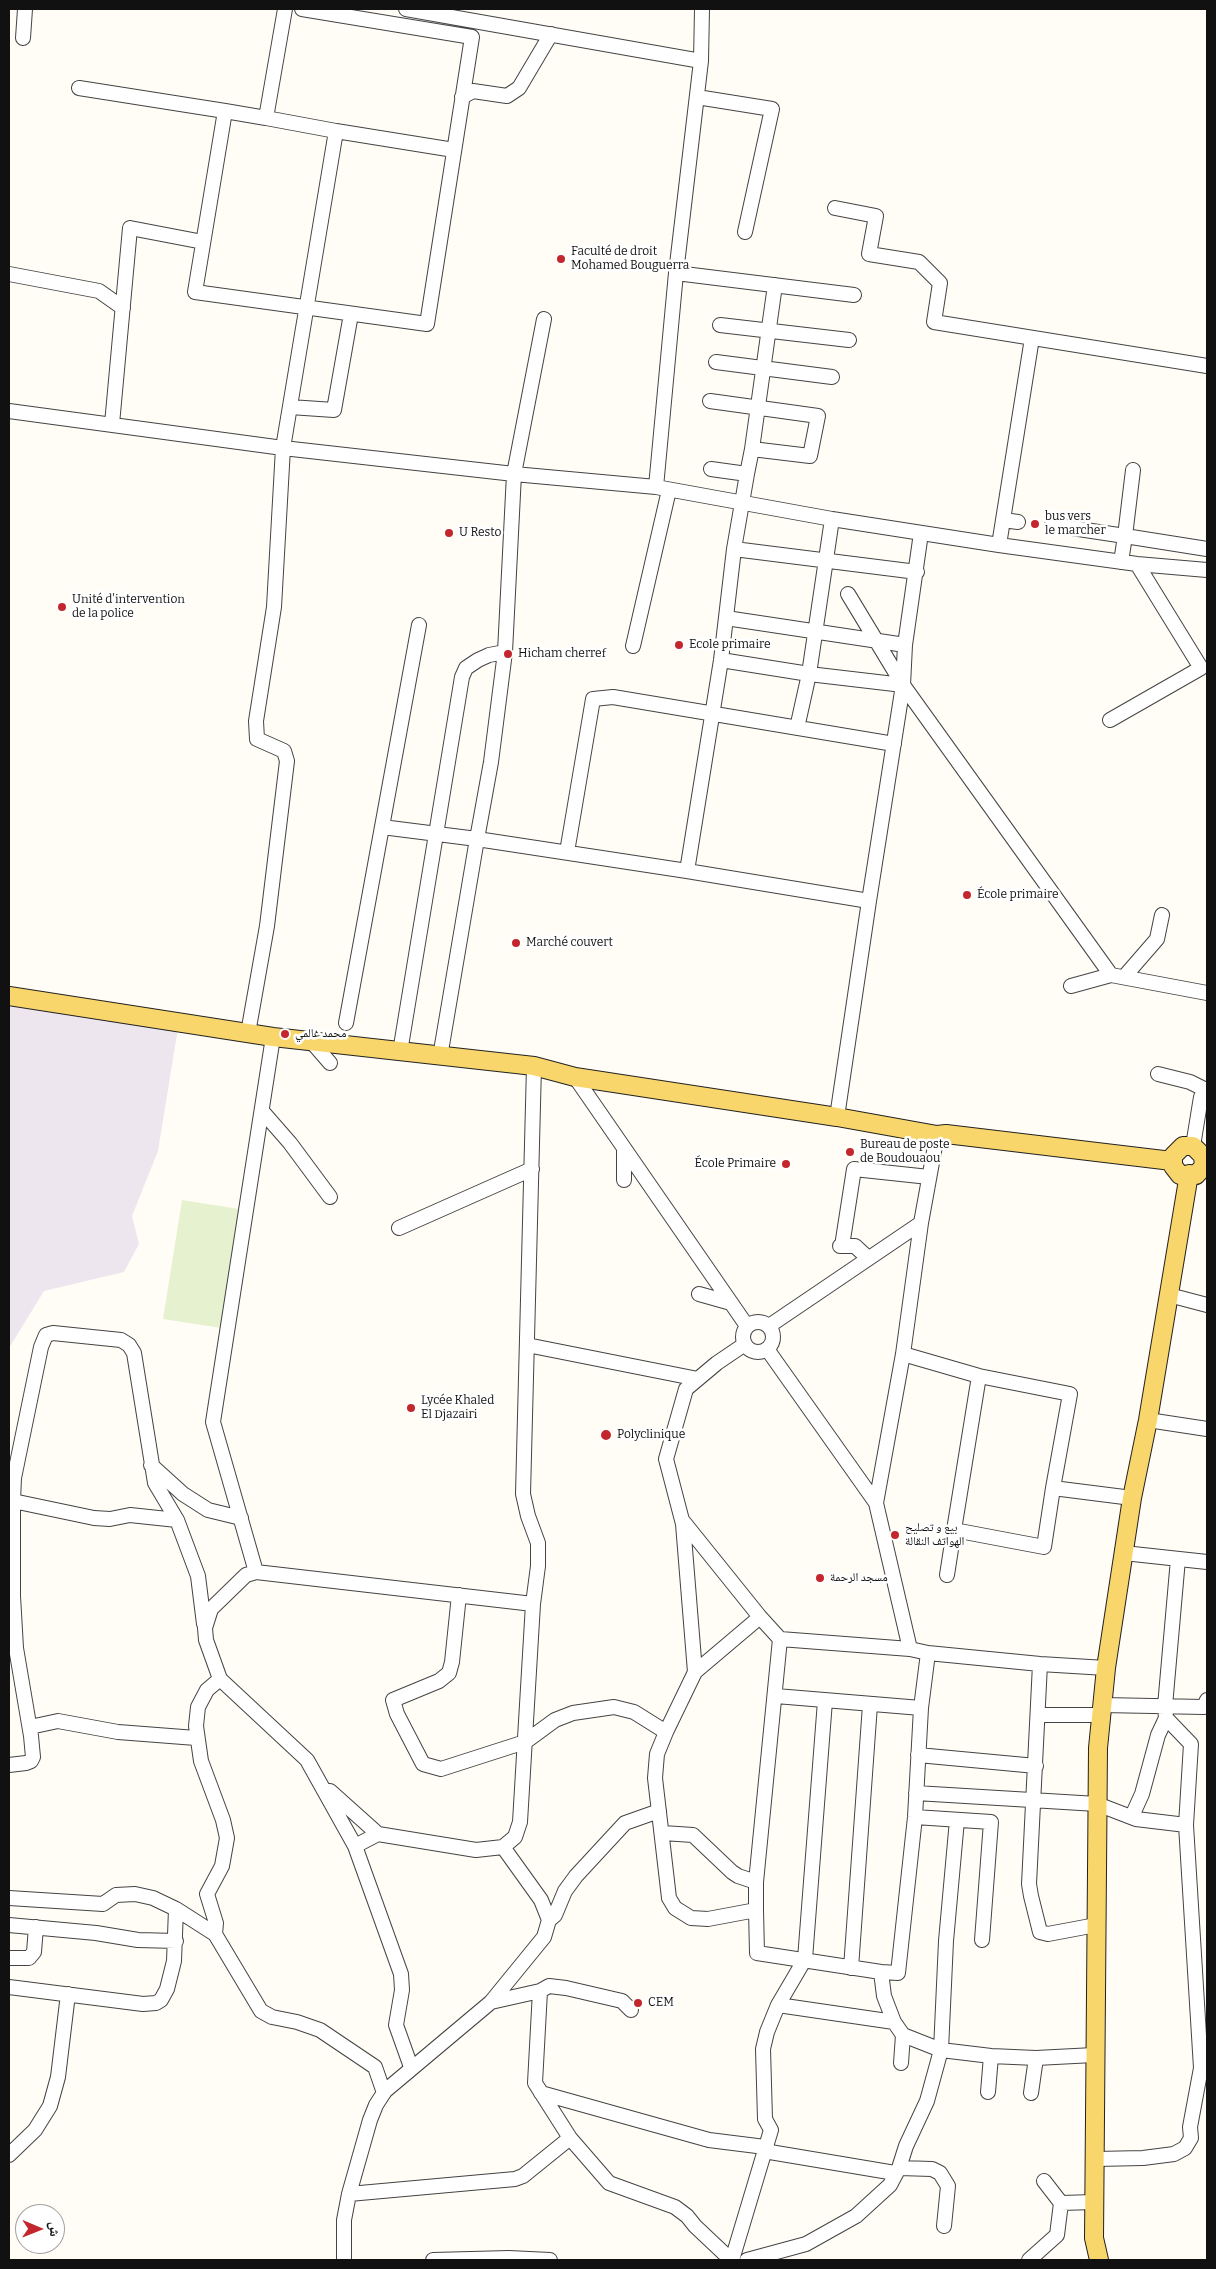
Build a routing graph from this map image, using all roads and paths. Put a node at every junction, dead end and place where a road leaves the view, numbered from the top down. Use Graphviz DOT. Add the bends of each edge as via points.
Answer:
graph roads {
  1 [pos="26,9"];
  2 [pos="285,9"];
  3 [pos="302,9"];
  4 [pos="406,9"];
  5 [pos="702,9"];
  6 [pos="551,34"];
  7 [pos="23,38"];
  8 [pos="701,60"];
  9 [pos="79,88"];
  10 [pos="462,97"];
  11 [pos="697,97"];
  12 [pos="225,112"];
  13 [pos="266,118"];
  14 [pos="336,131"];
  15 [pos="454,150"];
  16 [pos="835,208"];
  17 [pos="745,232"];
  18 [pos="203,242"];
  19 [pos="676,273"];
  20 [pos="9,274"];
  21 [pos="775,285"];
  22 [pos="854,295"];
  23 [pos="122,308"];
  24 [pos="307,308"];
  25 [pos="351,314"];
  26 [pos="544,319"];
  27 [pos="720,325"];
  28 [pos="769,330"];
  29 [pos="1032,338"];
  30 [pos="849,340"];
  31 [pos="716,362"];
  32 [pos="1207,366"];
  33 [pos="764,368"];
  34 [pos="832,377"];
  35 [pos="710,401"];
  36 [pos="290,407"];
  37 [pos="758,407"];
  38 [pos="9,411"];
  39 [pos="112,424"];
  40 [pos="283,448"];
  41 [pos="752,449"];
  42 [pos="711,469"];
  43 [pos="1133,470"];
  44 [pos="514,474"];
  45 [pos="747,474"];
  46 [pos="662,488"];
  47 [pos="741,503"];
  48 [pos="832,519"];
  49 [pos="1003,520"];
  50 [pos="1018,522"];
  51 [pos="1052,525"];
  52 [pos="922,533"];
  53 [pos="1125,536"];
  54 [pos="999,545"];
  55 [pos="734,549"];
  56 [pos="1207,549"];
  57 [pos="826,560"];
  58 [pos="1121,562"];
  59 [pos="1137,564"];
  60 [pos="1207,570"];
  61 [pos="917,572"];
  62 [pos="848,594"];
  63 [pos="726,618"];
  64 [pos="419,625"];
  65 [pos="815,632"];
  66 [pos="876,641"];
  67 [pos="905,644"];
  68 [pos="633,646"];
  69 [pos="506,652"];
  70 [pos="721,660"];
  71 [pos="1205,670"];
  72 [pos="809,674"];
  73 [pos="903,684"];
  74 [pos="712,714"];
  75 [pos="1110,720"];
  76 [pos="797,728"];
  77 [pos="894,744"];
  78 [pos="382,827"];
  79 [pos="436,834"];
  80 [pos="477,839"];
  81 [pos="567,852"];
  82 [pos="687,871"];
  83 [pos="870,901"];
  84 [pos="1162,915"];
  85 [pos="1117,976"];
  86 [pos="1071,986"];
  87 [pos="1207,993"];
  88 [pos="9,996"];
  89 [pos="346,1023"];
  90 [pos="248,1033"];
  91 [pos="273,1037"];
  92 [pos="311,1042"];
  93 [pos="400,1052"];
  94 [pos="440,1057"];
  95 [pos="330,1062"];
  96 [pos="534,1066"];
  97 [pos="1158,1074"];
  98 [pos="575,1078"];
  99 [pos="1206,1089"];
  100 [pos="262,1111"];
  101 [pos="837,1116"];
  102 [pos="937,1135"];
  103 [pos="1193,1146"];
  104 [pos="624,1149"];
  105 [pos="1172,1160"];
  106 [pos="532,1169"];
  107 [pos="1200,1169"];
  108 [pos="930,1177"];
  109 [pos="624,1180"];
  110 [pos="330,1197"];
  111 [pos="921,1223"];
  112 [pos="399,1228"];
  113 [pos="868,1258"];
  114 [pos="699,1294"];
  115 [pos="1169,1295"];
  116 [pos="731,1303"];
  117 [pos="1207,1305"];
  118 [pos="747,1326"];
  119 [pos="769,1326"];
  120 [pos="744,1344"];
  121 [pos="527,1345"];
  122 [pos="767,1349"];
  123 [pos="903,1354"];
  124 [pos="979,1376"];
  125 [pos="698,1379"];
  126 [pos="1148,1420"];
  127 [pos="1207,1429"];
  128 [pos="151,1465"];
  129 [pos="1053,1488"];
  130 [pos="1132,1498"];
  131 [pos="13,1502"];
  132 [pos="876,1503"];
  133 [pos="241,1518"];
  134 [pos="177,1520"];
  135 [pos="682,1520"];
  136 [pos="954,1530"];
  137 [pos="1124,1553"];
  138 [pos="1178,1559"];
  139 [pos="1207,1562"];
  140 [pos="252,1569"];
  141 [pos="947,1575"];
  142 [pos="459,1595"];
  143 [pos="533,1604"];
  144 [pos="760,1617"];
  145 [pos="205,1628"];
  146 [pos="780,1639"];
  147 [pos="910,1649"];
  148 [pos="928,1653"];
  149 [pos="1040,1664"];
  150 [pos="1106,1668"];
  151 [pos="695,1672"];
  152 [pos="220,1679"];
  153 [pos="776,1696"];
  154 [pos="1207,1700"];
  155 [pos="825,1701"];
  156 [pos="870,1705"];
  157 [pos="922,1708"];
  158 [pos="1101,1710"];
  159 [pos="1166,1712"];
  160 [pos="1038,1715"];
  161 [pos="30,1728"];
  162 [pos="666,1732"];
  163 [pos="196,1738"];
  164 [pos="525,1742"];
  165 [pos="918,1755"];
  166 [pos="9,1765"];
  167 [pos="1036,1766"];
  168 [pos="322,1783"];
  169 [pos="916,1793"];
  170 [pos="1033,1800"];
  171 [pos="1097,1804"];
  172 [pos="659,1811"];
  173 [pos="1132,1816"];
  174 [pos="915,1817"];
  175 [pos="957,1820"];
  176 [pos="1186,1825"];
  177 [pos="663,1833"];
  178 [pos="378,1834"];
  179 [pos="355,1846"];
  180 [pos="503,1847"];
  181 [pos="756,1882"];
  182 [pos="9,1898"];
  183 [pos="176,1909"];
  184 [pos="756,1910"];
  185 [pos="549,1920"];
  186 [pos="9,1925"];
  187 [pos="1096,1925"];
  188 [pos="36,1927"];
  189 [pos="215,1934"];
  190 [pos="982,1940"];
  191 [pos="176,1941"];
  192 [pos="9,1958"];
  193 [pos="805,1959"];
  194 [pos="851,1968"];
  195 [pos="881,1972"];
  196 [pos="9,1987"];
  197 [pos="540,1991"];
  198 [pos="68,1994"];
  199 [pos="491,2002"];
  200 [pos="778,2006"];
  201 [pos="631,2010"];
  202 [pos="894,2022"];
  203 [pos="903,2035"];
  204 [pos="941,2050"];
  205 [pos="1094,2055"];
  206 [pos="991,2056"];
  207 [pos="1036,2058"];
  208 [pos="901,2063"];
  209 [pos="412,2067"];
  210 [pos="1204,2069"];
  211 [pos="988,2092"];
  212 [pos="384,2093"];
  213 [pos="541,2093"];
  214 [pos="1031,2093"];
  215 [pos="570,2138"];
  216 [pos="765,2149"];
  217 [pos="9,2154"];
  218 [pos="1096,2159"];
  219 [pos="897,2170"];
  220 [pos="1044,2181"];
  221 [pos="349,2194"];
  222 [pos="1094,2202"];
  223 [pos="1061,2203"];
  224 [pos="944,2226"];
  225 [pos="344,2260"];
  226 [pos="433,2260"];
  227 [pos="550,2260"];
  228 [pos="732,2260"];
  229 [pos="746,2260"];
  230 [pos="1028,2260"];
  231 [pos="1099,2260"];
  1 -- 7 [label="street"];
  2 -- 13 [label="street"];
  3 -- 10 [label="street" via="472,37"];
  4 -- 6 [label="street"];
  5 -- 8 [label="street"];
  6 -- 8 [label="street"];
  6 -- 10 [label="street" via="519,88 507,96 473,91"];
  8 -- 11 [label="street"];
  9 -- 12 [label="street"];
  10 -- 15 [label="street"];
  11 -- 17 [label="street" via="772,110"];
  11 -- 19 [label="street"];
  12 -- 13 [label="street"];
  12 -- 18 [label="street"];
  13 -- 14 [label="street"];
  14 -- 15 [label="street"];
  14 -- 24 [label="street"];
  15 -- 25 [label="street" via="427,324"];
  16 -- 29 [label="street" via="876,216 869,254 919,262 940,283 934,322"];
  18 -- 23 [label="street" via="130,228"];
  18 -- 24 [label="street" via="195,292"];
  19 -- 21 [label="street"];
  19 -- 46 [label="street"];
  20 -- 23 [label="street" via="100,291"];
  21 -- 22 [label="street"];
  21 -- 28 [label="street"];
  23 -- 39 [label="street"];
  24 -- 25 [label="street"];
  24 -- 36 [label="street"];
  25 -- 36 [label="street" via="334,410"];
  26 -- 44 [label="street"];
  27 -- 28 [label="street"];
  28 -- 30 [label="street"];
  28 -- 33 [label="street"];
  29 -- 32 [label="street"];
  29 -- 49 [label="street"];
  31 -- 33 [label="street"];
  33 -- 34 [label="street"];
  33 -- 37 [label="street"];
  35 -- 37 [label="street"];
  36 -- 40 [label="street"];
  37 -- 41 [label="street"];
  37 -- 41 [label="street" via="818,416 810,456"];
  38 -- 39 [label="street"];
  39 -- 40 [label="street"];
  40 -- 44 [label="street"];
  40 -- 90 [label="street" via="274,607 256,721 257,739 284,751 287,761 267,926"];
  41 -- 45 [label="street"];
  42 -- 45 [label="street"];
  43 -- 53 [label="street"];
  44 -- 46 [label="street"];
  44 -- 69 [label="street"];
  45 -- 47 [label="street"];
  46 -- 47 [label="street"];
  46 -- 68 [label="street"];
  47 -- 48 [label="street"];
  47 -- 55 [label="street"];
  48 -- 52 [label="street"];
  48 -- 57 [label="street"];
  49 -- 50 [label="street"];
  49 -- 54 [label="street"];
  51 -- 53 [label="street"];
  52 -- 54 [label="street"];
  52 -- 61 [label="street"];
  53 -- 56 [label="street"];
  53 -- 58 [label="street"];
  54 -- 58 [label="street"];
  55 -- 57 [label="street"];
  55 -- 63 [label="street"];
  57 -- 61 [label="street"];
  57 -- 65 [label="street"];
  58 -- 59 [label="street"];
  59 -- 60 [label="street"];
  59 -- 71 [label="street"];
  61 -- 67 [label="street"];
  62 -- 66 [label="street"];
  63 -- 65 [label="street"];
  63 -- 70 [label="street"];
  64 -- 78 [label="street"];
  65 -- 66 [label="street"];
  65 -- 72 [label="street"];
  66 -- 67 [label="street"];
  66 -- 73 [label="street"];
  67 -- 73 [label="street"];
  69 -- 79 [label="street" via="478,660 466,668 462,677"];
  69 -- 80 [label="street"];
  70 -- 72 [label="street"];
  70 -- 74 [label="street"];
  71 -- 75 [label="street"];
  72 -- 73 [label="street"];
  72 -- 76 [label="street"];
  73 -- 77 [label="street"];
  73 -- 85 [label="street"];
  74 -- 76 [label="street"];
  74 -- 81 [label="street" via="613,697 593,699"];
  74 -- 82 [label="street"];
  76 -- 77 [label="street"];
  77 -- 83 [label="street"];
  78 -- 79 [label="street"];
  78 -- 89 [label="street"];
  79 -- 80 [label="street"];
  79 -- 93 [label="street"];
  80 -- 81 [label="street"];
  80 -- 94 [label="street"];
  81 -- 82 [label="street"];
  82 -- 83 [label="street"];
  83 -- 101 [label="street"];
  84 -- 85 [label="street" via="1157,939"];
  85 -- 86 [label="street"];
  85 -- 87 [label="street"];
  88 -- 90 [label="main road"];
  90 -- 91 [label="main road"];
  91 -- 92 [label="main road"];
  91 -- 100 [label="street"];
  92 -- 93 [label="main road"];
  92 -- 95 [label="street"];
  93 -- 94 [label="main road"];
  94 -- 96 [label="main road"];
  96 -- 98 [label="main road"];
  96 -- 106 [label="street"];
  97 -- 99 [label="street"];
  98 -- 101 [label="main road"];
  98 -- 104 [label="street"];
  99 -- 103 [label="street" via="1201,1097"];
  100 -- 110 [label="street"];
  100 -- 133 [label="street" via="214,1422"];
  101 -- 102 [label="main road"];
  102 -- 105 [label="main road"];
  102 -- 108 [label="street"];
  103 -- 105 [label="main road" via="1179,1148"];
  103 -- 107 [label="main road" via="1203,1156"];
  104 -- 109 [label="street"];
  104 -- 116 [label="street"];
  105 -- 107 [label="main road" via="1172,1166 1185,1177"];
  106 -- 112 [label="street"];
  106 -- 121 [label="street"];
  107 -- 115 [label="main road"];
  108 -- 111 [label="street"];
  108 -- 113 [label="street" via="854,1169 841,1246 855,1246"];
  111 -- 113 [label="street"];
  111 -- 123 [label="street"];
  113 -- 119 [label="street"];
  114 -- 116 [label="street"];
  115 -- 117 [label="street"];
  115 -- 126 [label="main road"];
  116 -- 118 [label="street"];
  118 -- 119 [label="street" via="756,1322"];
  118 -- 120 [label="street" via="743,1334"];
  119 -- 122 [label="street" via="773,1335"];
  120 -- 122 [label="street" via="752,1351"];
  120 -- 125 [label="street"];
  121 -- 125 [label="street"];
  121 -- 143 [label="street" via="523,1494 538,1542"];
  122 -- 132 [label="street"];
  123 -- 124 [label="street"];
  123 -- 132 [label="street"];
  124 -- 129 [label="street" via="1070,1394"];
  124 -- 136 [label="street"];
  125 -- 135 [label="street" via="686,1389 666,1459"];
  126 -- 127 [label="street"];
  126 -- 130 [label="main road"];
  128 -- 131 [label="street" via="134,1353 129,1344 121,1340 53,1333 46,1335 41,1347 14,1478"];
  128 -- 133 [label="street" via="183,1494 208,1510"];
  128 -- 134 [label="street" via="155,1483"];
  129 -- 130 [label="street"];
  129 -- 136 [label="street" via="1044,1547"];
  130 -- 137 [label="main road"];
  131 -- 134 [label="street" via="94,1518 130,1515"];
  131 -- 161 [label="street" via="16,1648"];
  132 -- 147 [label="street"];
  133 -- 140 [label="street"];
  134 -- 145 [label="street" via="198,1576"];
  135 -- 144 [label="street"];
  135 -- 151 [label="street"];
  136 -- 141 [label="street"];
  137 -- 138 [label="street"];
  137 -- 150 [label="main road"];
  138 -- 139 [label="street"];
  138 -- 159 [label="street"];
  140 -- 142 [label="street"];
  140 -- 145 [label="street" via="211,1609"];
  142 -- 143 [label="street"];
  142 -- 164 [label="street" via="449,1673 439,1681 393,1700 397,1714 423,1764 431,1768 441,1769"];
  143 -- 164 [label="street"];
  144 -- 146 [label="street"];
  144 -- 151 [label="street"];
  145 -- 152 [label="street"];
  146 -- 147 [label="street"];
  146 -- 153 [label="street"];
  147 -- 148 [label="street"];
  148 -- 149 [label="street"];
  148 -- 157 [label="street"];
  149 -- 150 [label="street"];
  149 -- 160 [label="street"];
  150 -- 158 [label="main road"];
  151 -- 162 [label="street"];
  152 -- 163 [label="street" via="207,1690 198,1707"];
  152 -- 168 [label="street" via="307,1760"];
  153 -- 155 [label="street"];
  153 -- 181 [label="street"];
  154 -- 159 [label="street" via="1204,1707"];
  155 -- 156 [label="street"];
  155 -- 193 [label="street"];
  156 -- 157 [label="street"];
  156 -- 194 [label="street"];
  157 -- 165 [label="street"];
  158 -- 159 [label="street"];
  158 -- 160 [label="street"];
  158 -- 171 [label="main road"];
  159 -- 173 [label="street" via="1142,1794"];
  159 -- 176 [label="street" via="1191,1744"];
  160 -- 167 [label="street"];
  161 -- 163 [label="street" via="58,1721 118,1732"];
  161 -- 166 [label="street" via="31,1761"];
  162 -- 164 [label="street" via="634,1712 614,1707 573,1713 555,1720"];
  162 -- 172 [label="street" via="657,1754"];
  163 -- 189 [label="street" via="227,1838 222,1866 207,1894 216,1923"];
  164 -- 180 [label="street" via="520,1822 515,1837"];
  165 -- 167 [label="street"];
  165 -- 169 [label="street"];
  167 -- 170 [label="street"];
  168 -- 178 [label="street"];
  168 -- 179 [label="street"];
  169 -- 170 [label="street"];
  169 -- 174 [label="street"];
  170 -- 171 [label="street"];
  170 -- 187 [label="street" via="1029,1884 1040,1932 1048,1934"];
  171 -- 173 [label="street"];
  171 -- 187 [label="main road"];
  172 -- 177 [label="street"];
  172 -- 185 [label="street" via="625,1823 576,1876"];
  173 -- 176 [label="street"];
  174 -- 175 [label="street"];
  174 -- 195 [label="street" via="898,1973"];
  175 -- 190 [label="street" via="992,1822"];
  175 -- 204 [label="street" via="946,1941"];
  176 -- 210 [label="street"];
  177 -- 181 [label="street" via="693,1835 732,1872"];
  177 -- 184 [label="street" via="669,1898 675,1908 691,1918 708,1919"];
  178 -- 179 [label="street"];
  178 -- 180 [label="street" via="476,1850"];
  179 -- 209 [label="street" via="401,1974 402,1990 396,2025"];
  180 -- 185 [label="street" via="540,1900"];
  181 -- 184 [label="street"];
  182 -- 183 [label="street" via="103,1904 116,1895 136,1894"];
  183 -- 189 [label="street"];
  183 -- 191 [label="street"];
  184 -- 193 [label="street" via="757,1953"];
  185 -- 199 [label="street" via="544,1937"];
  186 -- 188 [label="street"];
  187 -- 205 [label="main road"];
  188 -- 191 [label="street" via="138,1940"];
  188 -- 192 [label="street" via="34,1952 29,1958"];
  189 -- 212 [label="street" via="261,2011 320,2030 375,2066"];
  191 -- 198 [label="street" via="167,1990 156,2003"];
  193 -- 194 [label="street"];
  193 -- 200 [label="street"];
  194 -- 195 [label="street"];
  195 -- 202 [label="street" via="884,1996"];
  196 -- 198 [label="street"];
  197 -- 199 [label="street"];
  197 -- 201 [label="street" via="549,1986 566,1988 622,2001"];
  197 -- 213 [label="street" via="534,2079"];
  198 -- 217 [label="street" via="58,2077 50,2106 35,2130"];
  199 -- 209 [label="street"];
  200 -- 202 [label="street"];
  200 -- 216 [label="street" via="764,2049 765,2119 771,2130"];
  202 -- 203 [label="street"];
  203 -- 204 [label="street"];
  203 -- 208 [label="street"];
  204 -- 206 [label="street"];
  204 -- 219 [label="street" via="927,2100"];
  205 -- 207 [label="street"];
  205 -- 218 [label="main road"];
  206 -- 207 [label="street"];
  206 -- 211 [label="street"];
  207 -- 214 [label="street"];
  209 -- 212 [label="street"];
  210 -- 218 [label="street" via="1190,2127 1191,2138 1185,2148 1174,2154 1143,2158"];
  212 -- 221 [label="street" via="370,2120"];
  213 -- 215 [label="street"];
  213 -- 216 [label="street" via="709,2140"];
  215 -- 221 [label="street" via="515,2180"];
  215 -- 228 [label="street" via="609,2183 675,2207"];
  216 -- 219 [label="street"];
  216 -- 228 [label="street"];
  218 -- 222 [label="main road"];
  219 -- 224 [label="street" via="932,2169 940,2173 948,2186"];
  219 -- 229 [label="street" via="890,2185 856,2216 806,2244"];
  220 -- 223 [label="street"];
  221 -- 225 [label="street" via="344,2220"];
  222 -- 223 [label="street"];
  222 -- 231 [label="main road" via="1094,2238"];
  223 -- 230 [label="street" via="1057,2235"];
  226 -- 227 [label="street"];
}
